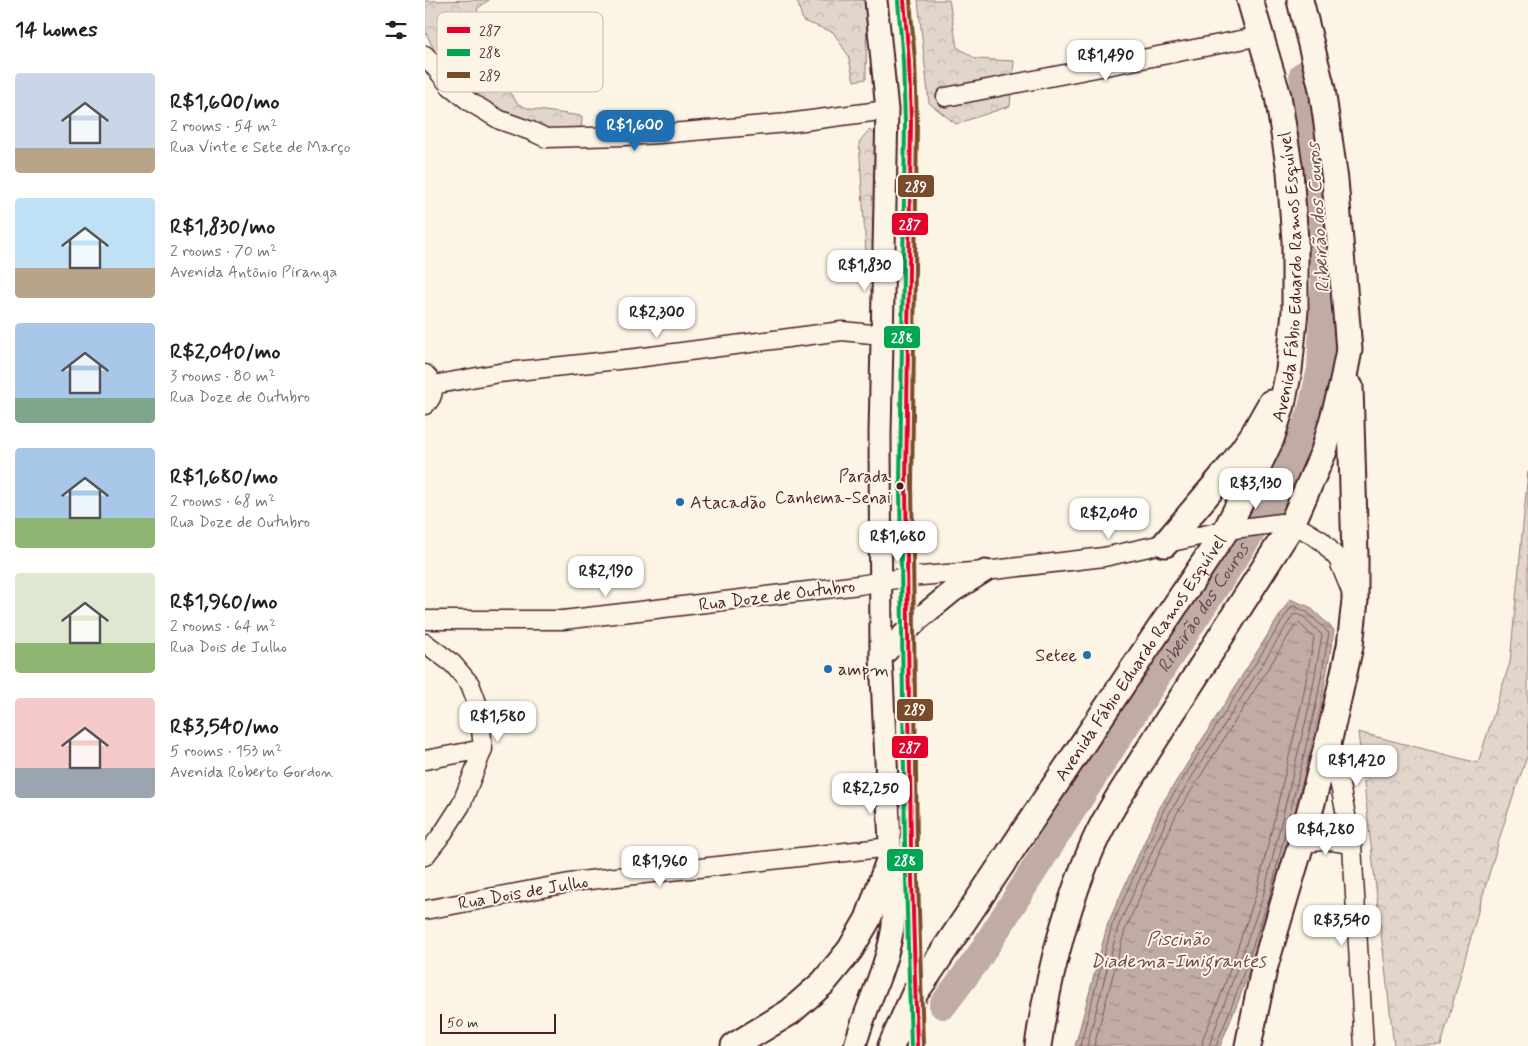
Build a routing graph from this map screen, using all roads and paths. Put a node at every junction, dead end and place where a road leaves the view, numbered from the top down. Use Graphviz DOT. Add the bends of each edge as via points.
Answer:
graph roads {
  1 [pos="876,0"];
  2 [pos="1250,0"];
  3 [pos="1300,0"];
  4 [pos="1261,36"];
  5 [pos="425,55"];
  6 [pos="437,70"];
  7 [pos="458,92"];
  8 [pos="946,97"];
  9 [pos="887,110"];
  10 [pos="882,335"];
  11 [pos="1349,350"];
  12 [pos="1289,370"];
  13 [pos="429,379"];
  14 [pos="425,406"];
  15 [pos="1286,525"];
  16 [pos="1231,530"];
  17 [pos="1165,544"];
  18 [pos="985,571"];
  19 [pos="881,582"];
  20 [pos="1355,600"];
  21 [pos="425,620"];
  22 [pos="425,643"];
  23 [pos="881,657"];
  24 [pos="1330,735"];
  25 [pos="483,748"];
  26 [pos="425,760"];
  27 [pos="1301,844"];
  28 [pos="1352,845"];
  29 [pos="891,851"];
  30 [pos="425,856"];
  31 [pos="425,910"];
  32 [pos="1264,969"];
  33 [pos="734,1046"];
  34 [pos="855,1046"];
  35 [pos="891,1046"];
  36 [pos="1037,1046"];
  37 [pos="1233,1046"];
  38 [pos="1248,1046"];
  39 [pos="1364,1046"];
  1 -- 9 [label="main road"];
  2 -- 4 [label="highway, Avenida Fábio Eduardo Ramos Esquível"];
  3 -- 11 [label="highway" via="1322,89 1335,180"];
  4 -- 8 [label="street"];
  4 -- 12 [label="highway, Avenida Fábio Eduardo Ramos Esquível" via="1278,96 1290,170 1295,311"];
  5 -- 6 [label="street"];
  7 -- 9 [label="street" via="500,120 546,138 659,134 788,123"];
  9 -- 10 [label="main road"];
  10 -- 13 [label="street" via="842,331 636,358"];
  10 -- 19 [label="main road"];
  11 -- 15 [label="highway" via="1324,451"];
  11 -- 20 [label="highway"];
  12 -- 16 [label="highway, Avenida Fábio Eduardo Ramos Esquível" via="1271,439"];
  12 -- 17 [label="highway" via="1233,465"];
  13 -- 14 [label="street" via="432,397"];
  15 -- 16 [label="street, Rua Doze de Outubro"];
  15 -- 20 [label="street, Rua Doze de Outubro" via="1305,530 1322,540 1338,559"];
  15 -- 36 [label="highway" via="1118,798 1094,843 1074,892 1057,949"];
  16 -- 17 [label="street, Rua Doze de Outubro"];
  16 -- 35 [label="highway, Avenida Fábio Eduardo Ramos Esquível" via="915,993"];
  17 -- 18 [label="street, Rua Doze de Outubro" via="1104,557"];
  18 -- 19 [label="street, Rua Doze de Outubro"];
  18 -- 23 [label="main road" via="920,618"];
  19 -- 21 [label="street, Rua Doze de Outubro" via="563,620"];
  19 -- 23 [label="main road"];
  20 -- 24 [label="highway" via="1350,646"];
  22 -- 25 [label="street" via="453,664 470,684 479,708"];
  23 -- 29 [label="main road"];
  24 -- 27 [label="highway"];
  24 -- 28 [label="street"];
  25 -- 26 [label="street"];
  25 -- 30 [label="street" via="461,805"];
  27 -- 28 [label="street" via="1332,840"];
  27 -- 32 [label="highway"];
  28 -- 39 [label="street"];
  29 -- 31 [label="street, Rua Dois de Julho" via="581,881"];
  29 -- 33 [label="highway" via="868,919 823,983 790,1012"];
  29 -- 34 [label="main road" via="893,932"];
  32 -- 37 [label="highway"];
  32 -- 38 [label="highway"];
}
